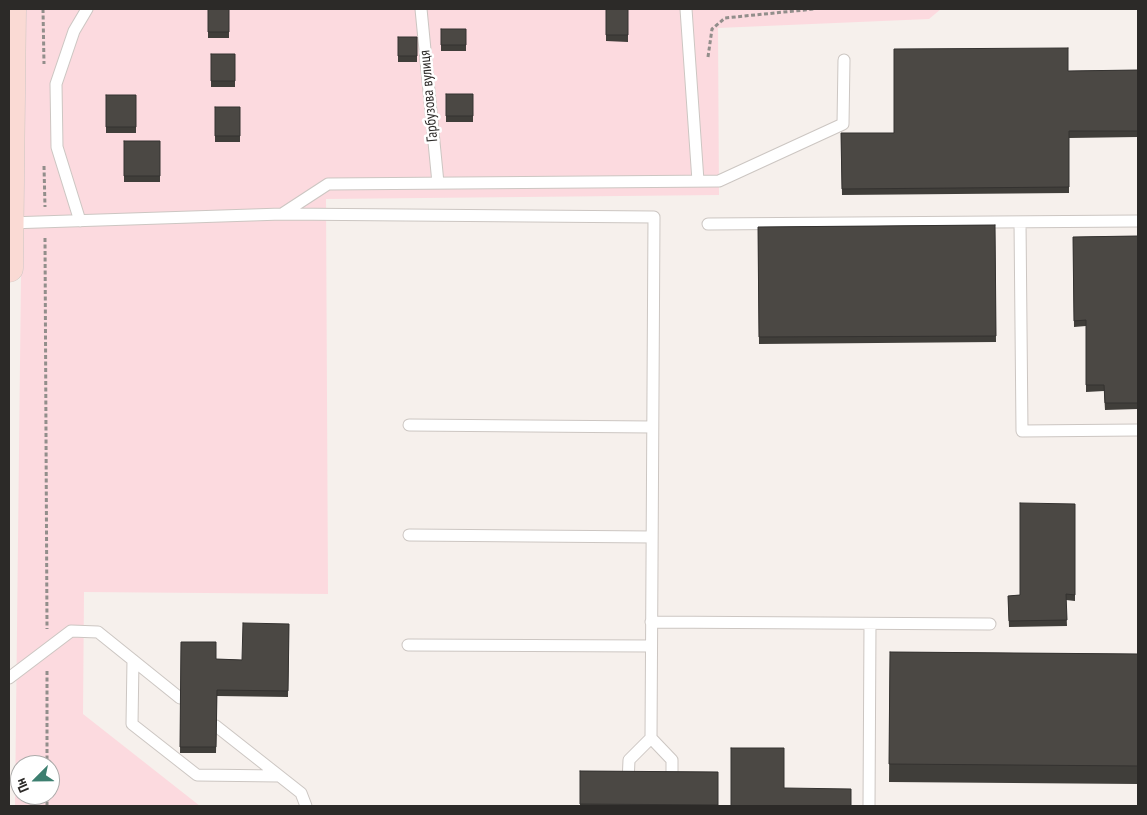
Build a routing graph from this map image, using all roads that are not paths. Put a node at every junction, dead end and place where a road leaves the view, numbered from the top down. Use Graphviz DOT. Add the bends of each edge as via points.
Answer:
graph roads {
  1 [pos="12,9"];
  2 [pos="87,9"];
  3 [pos="421,9"];
  4 [pos="686,9"];
  5 [pos="844,60"];
  6 [pos="698,182"];
  7 [pos="438,183"];
  8 [pos="282,214"];
  9 [pos="80,221"];
  10 [pos="1020,222"];
  11 [pos="1138,222"];
  12 [pos="9,223"];
  13 [pos="708,224"];
  14 [pos="9,268"];
  15 [pos="409,425"];
  16 [pos="652,427"];
  17 [pos="1138,430"];
  18 [pos="409,535"];
  19 [pos="652,537"];
  20 [pos="651,622"];
  21 [pos="870,624"];
  22 [pos="990,624"];
  23 [pos="408,644"];
  24 [pos="651,646"];
  25 [pos="133,660"];
  26 [pos="9,678"];
  27 [pos="180,698"];
  28 [pos="216,726"];
  29 [pos="650,738"];
  30 [pos="279,776"];
  31 [pos="628,783"];
  32 [pos="672,783"];
  33 [pos="306,806"];
  34 [pos="870,806"];
  1 -- 12 [label="street"];
  2 -- 9 [label="lane" via="74,31 56,84 56,147"];
  3 -- 7 [label="lane, Гарбузова вулиця"];
  4 -- 6 [label="lane"];
  5 -- 6 [label="lane" via="843,124 719,181"];
  6 -- 7 [label="lane"];
  7 -- 8 [label="lane" via="328,184"];
  8 -- 9 [label="lane"];
  8 -- 16 [label="lane" via="654,217"];
  9 -- 12 [label="lane"];
  10 -- 11 [label="lane"];
  10 -- 13 [label="lane"];
  10 -- 17 [label="lane" via="1022,431"];
  12 -- 14 [label="street"];
  15 -- 16 [label="lane"];
  16 -- 19 [label="lane"];
  18 -- 19 [label="lane"];
  19 -- 20 [label="lane"];
  20 -- 21 [label="lane"];
  20 -- 24 [label="lane"];
  21 -- 22 [label="lane"];
  21 -- 34 [label="lane"];
  23 -- 24 [label="lane"];
  24 -- 29 [label="lane"];
  25 -- 26 [label="lane" via="98,632 71,632"];
  25 -- 27 [label="lane"];
  25 -- 30 [label="lane" via="132,724 196,775"];
  28 -- 30 [label="lane"];
  29 -- 31 [label="lane" via="629,760"];
  29 -- 32 [label="lane" via="672,760"];
  30 -- 33 [label="lane" via="301,793"];
}
